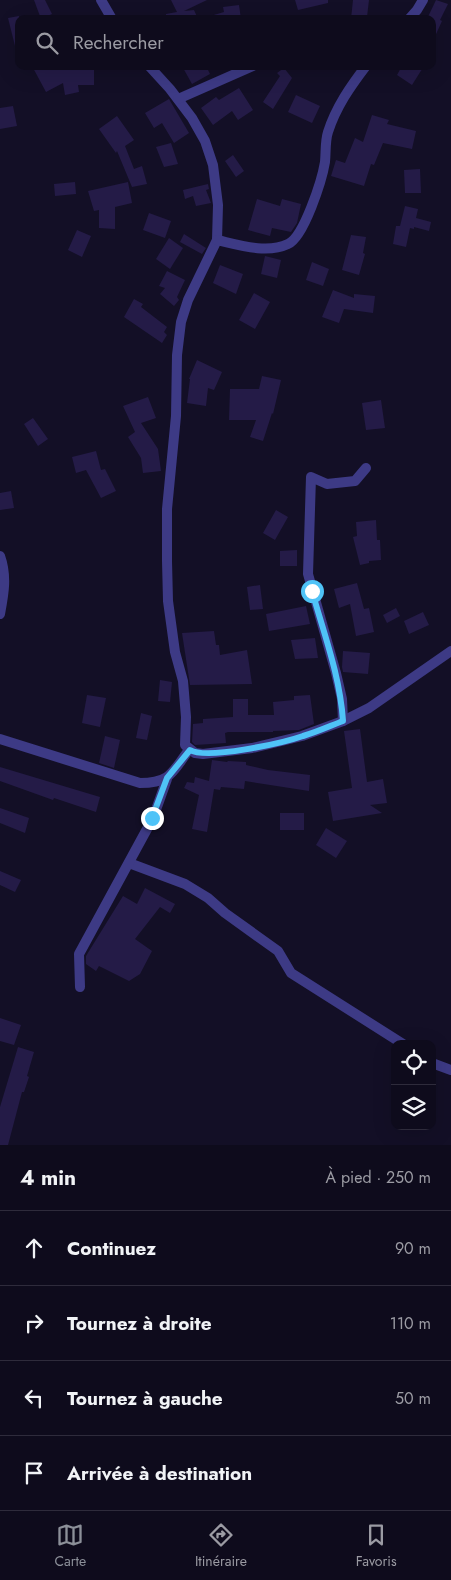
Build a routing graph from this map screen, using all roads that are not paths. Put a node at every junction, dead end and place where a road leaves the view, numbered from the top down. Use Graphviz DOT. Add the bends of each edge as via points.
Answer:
graph roads {
  1 [pos="100,0"];
  2 [pos="423,0"];
  3 [pos="109,15"];
  4 [pos="413,15"];
  5 [pos="153,70"];
  6 [pos="244,70"];
  7 [pos="363,70"];
  8 [pos="178,99"];
  9 [pos="217,240"];
  10 [pos="366,468"];
  11 [pos="0,556"];
  12 [pos="0,614"];
  13 [pos="451,651"];
  14 [pos="343,721"];
  15 [pos="0,740"];
  16 [pos="190,750"];
  17 [pos="167,778"];
  18 [pos="128,863"];
  19 [pos="80,987"];
  20 [pos="397,1040"];
  21 [pos="436,1064"];
  22 [pos="451,1070"];
  1 -- 3 [label="street"];
  2 -- 4 [label="street"];
  5 -- 8 [label="street"];
  6 -- 8 [label="street"];
  7 -- 9 [label="street" via="339,106 328,133 314,200 302,229 291,244 279,248 251,248"];
  8 -- 9 [label="street" via="205,141 212,165 218,205"];
  9 -- 16 [label="street" via="181,322 167,509 168,601 175,652 183,681 184,740"];
  10 -- 14 [label="street" via="355,481 327,484 310,477 308,574 336,673"];
  11 -- 12 [label="street" via="5,589"];
  13 -- 14 [label="street" via="369,708"];
  14 -- 16 [label="street" via="302,736 252,748 203,754"];
  15 -- 17 [label="street" via="140,783"];
  16 -- 17 [label="street"];
  17 -- 18 [label="street" via="152,818"];
  18 -- 19 [label="street" via="78,954"];
  18 -- 20 [label="street" via="185,884 208,898 278,951 291,973"];
  21 -- 22 [label="street"];
}
